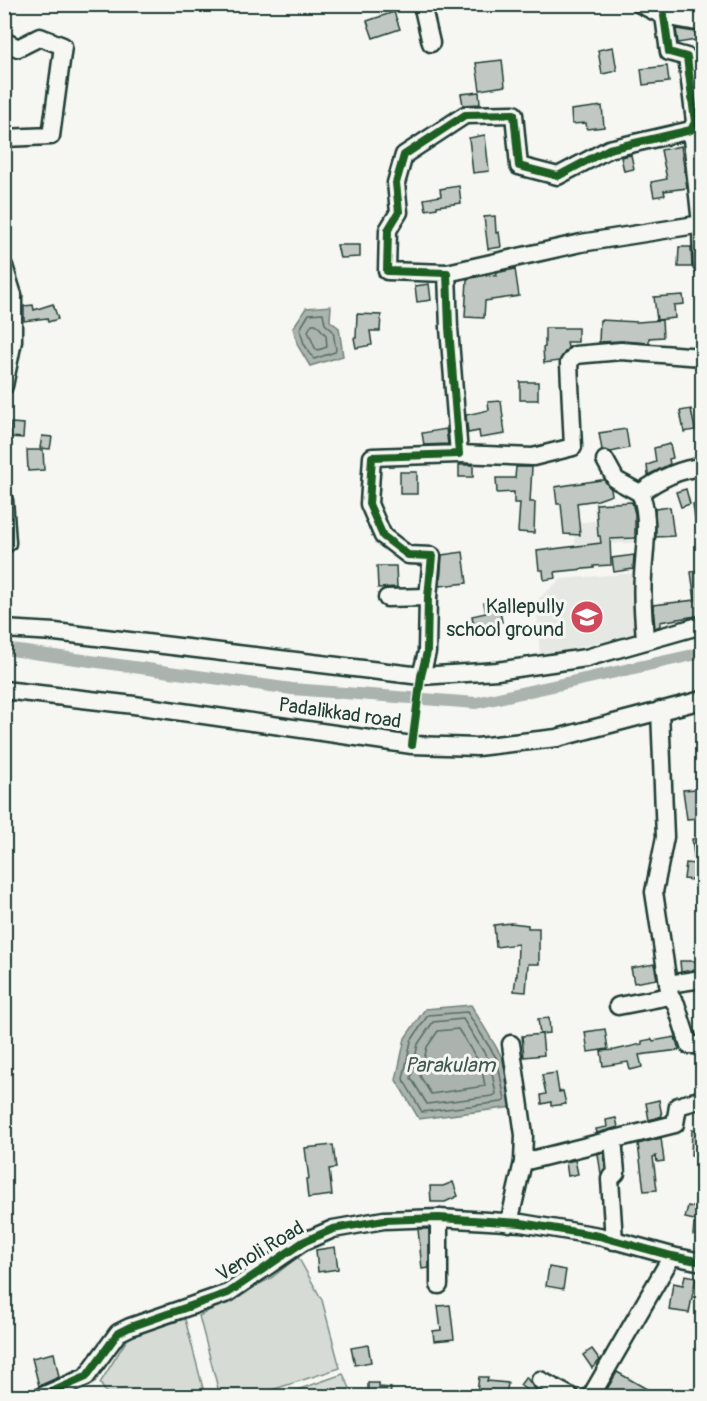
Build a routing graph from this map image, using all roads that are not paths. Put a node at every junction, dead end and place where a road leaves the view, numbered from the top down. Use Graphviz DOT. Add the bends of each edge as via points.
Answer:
graph roads {
  1 [pos="422,4"];
  2 [pos="640,4"];
  3 [pos="664,16"];
  4 [pos="702,23"];
  5 [pos="4,41"];
  6 [pos="431,43"];
  7 [pos="691,130"];
  8 [pos="4,138"];
  9 [pos="702,224"];
  10 [pos="702,265"];
  11 [pos="4,266"];
  12 [pos="447,273"];
  13 [pos="9,296"];
  14 [pos="702,357"];
  15 [pos="4,386"];
  16 [pos="459,454"];
  17 [pos="604,460"];
  18 [pos="702,467"];
  19 [pos="640,493"];
  20 [pos="4,500"];
  21 [pos="7,543"];
  22 [pos="428,597"];
  23 [pos="387,598"];
  24 [pos="702,625"];
  25 [pos="4,628"];
  26 [pos="645,641"];
  27 [pos="421,676"];
  28 [pos="4,690"];
  29 [pos="702,700"];
  30 [pos="660,710"];
  31 [pos="702,980"];
  32 [pos="669,990"];
  33 [pos="618,1006"];
  34 [pos="511,1044"];
  35 [pos="702,1045"];
  36 [pos="702,1099"];
  37 [pos="613,1139"];
  38 [pos="523,1162"];
  39 [pos="439,1218"];
  40 [pos="509,1223"];
  41 [pos="614,1241"];
  42 [pos="672,1256"];
  43 [pos="702,1262"];
  44 [pos="439,1285"];
  45 [pos="540,1380"];
  46 [pos="42,1396"];
  47 [pos="570,1396"];
  48 [pos="591,1396"];
  1 -- 6 [label="street"];
  2 -- 3 [label="street"];
  3 -- 4 [label="street"];
  3 -- 7 [label="street" via="669,52 687,57 694,122"];
  5 -- 8 [label="street" via="18,48 40,37 63,46 51,136"];
  7 -- 9 [label="street"];
  7 -- 12 [label="street" via="609,149 558,176 519,166 514,114 465,115 404,155 396,183 399,212 388,230 387,271"];
  9 -- 10 [label="street"];
  9 -- 12 [label="street" via="581,243"];
  11 -- 13 [label="street"];
  12 -- 16 [label="street"];
  13 -- 15 [label="street" via="13,341"];
  14 -- 16 [label="street" via="621,351 575,356 569,363 573,447 533,457"];
  16 -- 22 [label="street" via="372,457 369,504 383,536 408,555 432,556"];
  17 -- 19 [label="street" via="616,480"];
  18 -- 19 [label="street" via="663,478"];
  19 -- 26 [label="street" via="644,500 646,551 642,574"];
  20 -- 21 [label="street"];
  22 -- 23 [label="street"];
  22 -- 27 [label="street" via="427,652"];
  24 -- 26 [label="street"];
  25 -- 27 [label="street"];
  26 -- 27 [label="street" via="586,658 497,671"];
  28 -- 30 [label="street, Padalikkad road" via="412,745 477,747 557,738"];
  29 -- 30 [label="street, Padalikkad road"];
  30 -- 32 [label="street" via="665,837 654,892"];
  31 -- 32 [label="street"];
  32 -- 33 [label="street"];
  32 -- 35 [label="street" via="689,1045"];
  34 -- 38 [label="street" via="524,1135"];
  36 -- 37 [label="street" via="678,1106 675,1124"];
  37 -- 38 [label="street"];
  37 -- 41 [label="street" via="616,1173 610,1179"];
  38 -- 40 [label="street"];
  39 -- 40 [label="street, Venoli Road"];
  39 -- 44 [label="street"];
  39 -- 46 [label="street, Venoli Road" via="384,1220 333,1229 303,1242 228,1293 118,1333 86,1377"];
  40 -- 41 [label="street, Venoli Road"];
  41 -- 42 [label="street, Venoli Road"];
  42 -- 43 [label="street, Venoli Road"];
  42 -- 48 [label="street"];
  45 -- 47 [label="street"];
}
